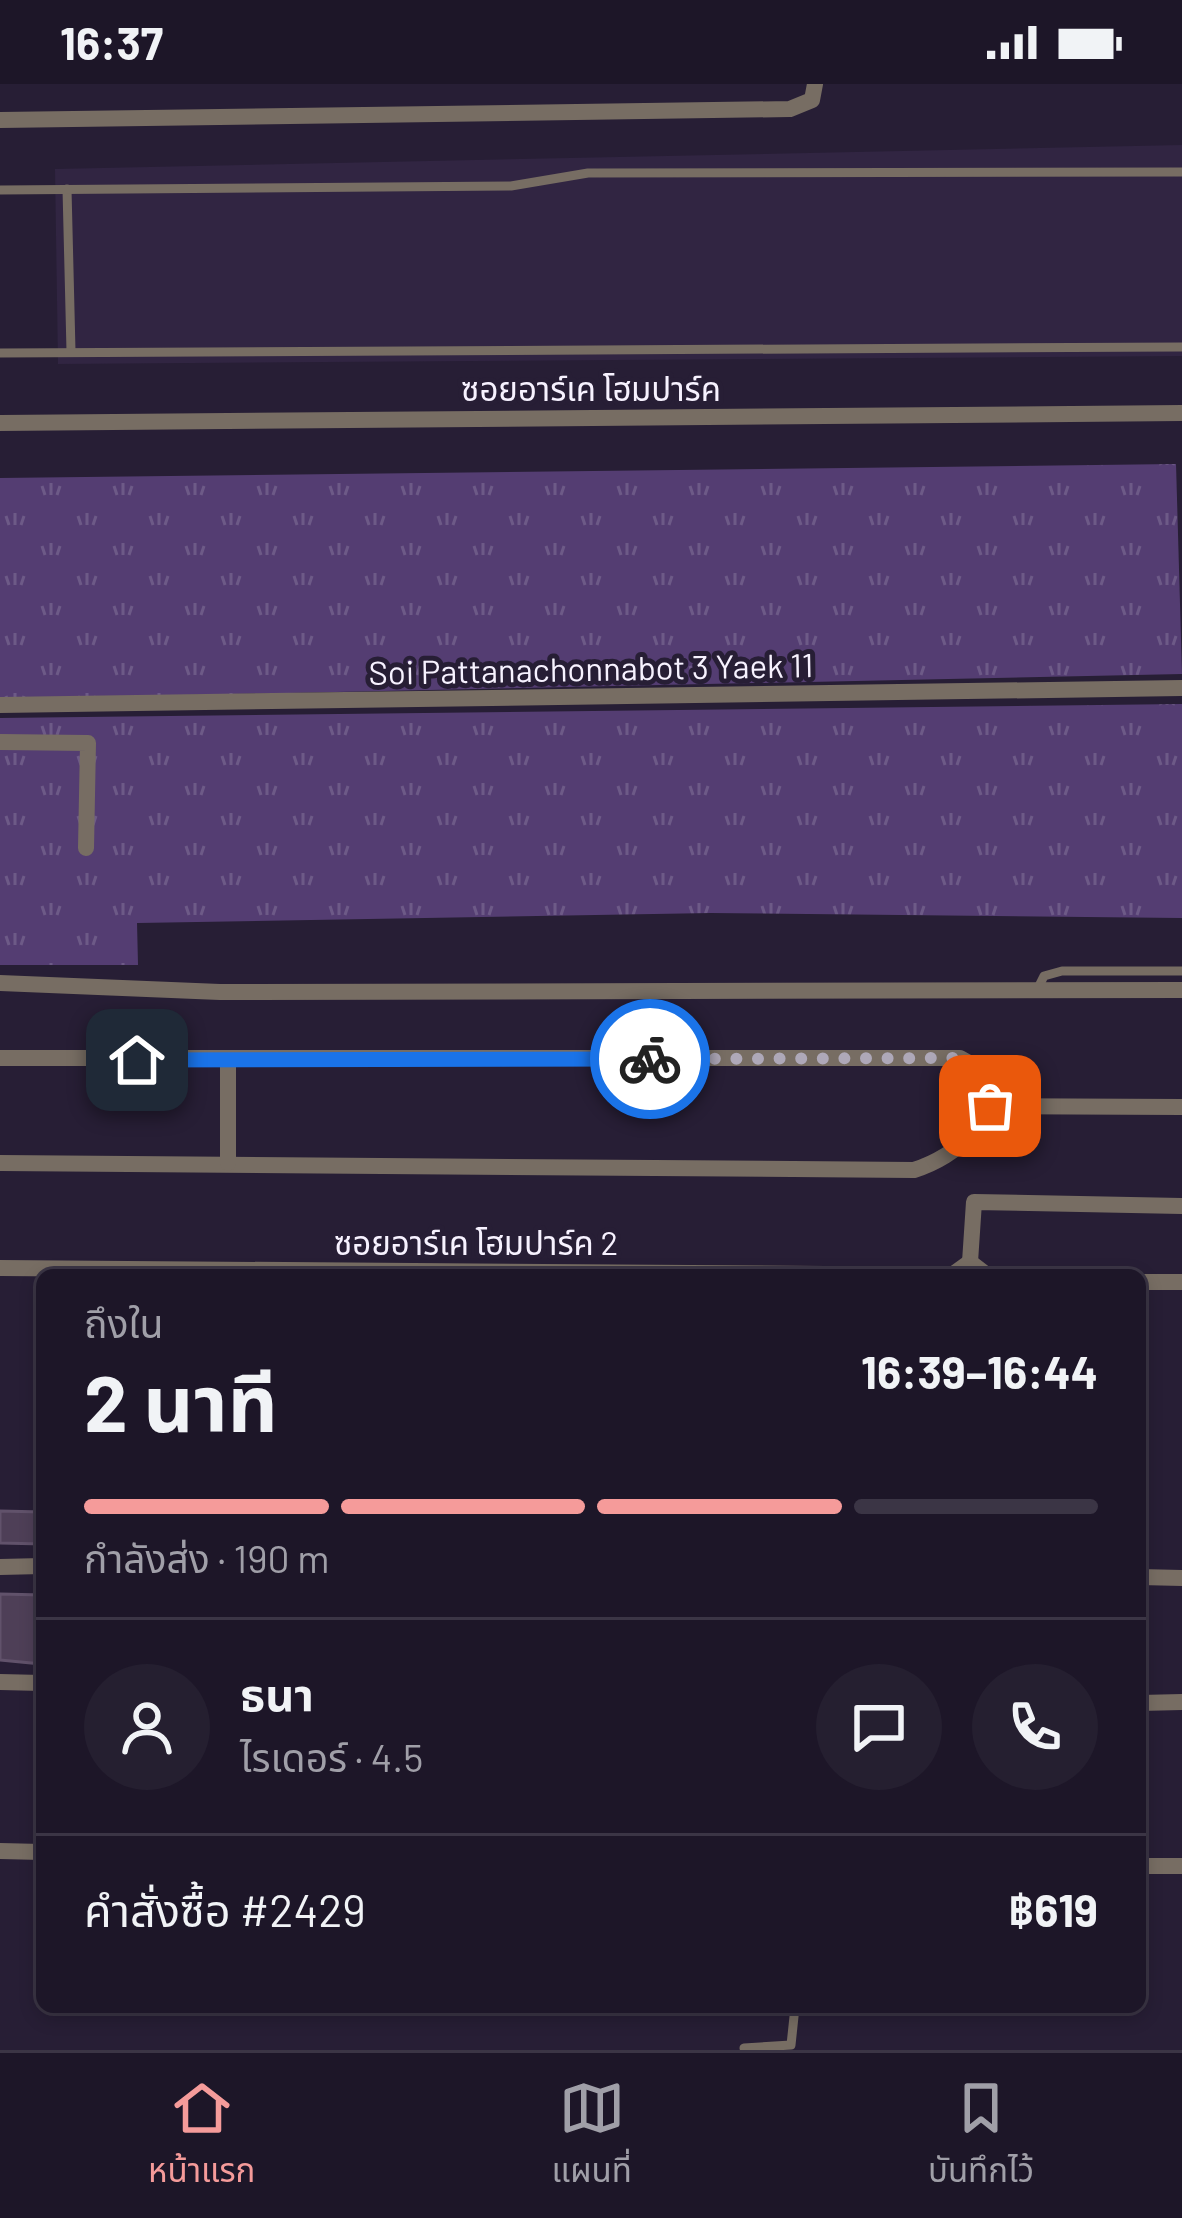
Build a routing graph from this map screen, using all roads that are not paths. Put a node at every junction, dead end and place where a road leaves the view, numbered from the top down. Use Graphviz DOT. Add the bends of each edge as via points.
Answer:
graph roads {
  1 [pos="815,84"];
  2 [pos="0,121"];
  3 [pos="1182,172"];
  4 [pos="67,189"];
  5 [pos="0,190"];
  6 [pos="1182,347"];
  7 [pos="70,352"];
  8 [pos="0,353"];
  9 [pos="1182,413"];
  10 [pos="0,423"];
  11 [pos="1182,688"];
  12 [pos="0,705"];
  13 [pos="0,742"];
  14 [pos="86,848"];
  15 [pos="1182,971"];
  16 [pos="0,982"];
  17 [pos="1037,990"];
  18 [pos="1182,990"];
  19 [pos="0,1058"];
  20 [pos="228,1061"];
  21 [pos="990,1106"];
  22 [pos="1182,1108"];
  23 [pos="0,1163"];
  24 [pos="228,1163"];
  25 [pos="1182,1206"];
  26 [pos="970,1262"];
  27 [pos="0,1268"];
  28 [pos="136,1269"];
  29 [pos="960,1269"];
  30 [pos="979,1269"];
  31 [pos="1146,1282"];
  32 [pos="1182,1282"];
  33 [pos="36,1566"];
  34 [pos="0,1567"];
  35 [pos="1146,1577"];
  36 [pos="1182,1578"];
  37 [pos="0,1682"];
  38 [pos="36,1683"];
  39 [pos="1182,1702"];
  40 [pos="1146,1703"];
  41 [pos="0,1851"];
  42 [pos="36,1852"];
  43 [pos="1146,1866"];
  44 [pos="1182,1867"];
  45 [pos="794,2013"];
  46 [pos="744,2048"];
  1 -- 2 [label="street" via="812,100 790,109"];
  3 -- 4 [label="lane" via="588,172 511,186"];
  4 -- 5 [label="lane"];
  4 -- 7 [label="lane"];
  6 -- 7 [label="lane"];
  7 -- 8 [label="lane"];
  9 -- 10 [label="street, ซอยอาร์เค โฮมปาร์ค"];
  11 -- 12 [label="street, Soi Pattanachonnabot 3 Yaek 11"];
  13 -- 14 [label="street" via="88,743"];
  15 -- 17 [label="lane" via="1062,971 1044,976"];
  16 -- 17 [label="street" via="220,992"];
  17 -- 18 [label="street"];
  19 -- 20 [label="street"];
  20 -- 21 [label="street" via="960,1058 985,1072"];
  20 -- 24 [label="street"];
  21 -- 22 [label="street"];
  21 -- 24 [label="street" via="987,1119 934,1164 914,1169"];
  23 -- 24 [label="street"];
  25 -- 26 [label="street" via="974,1202"];
  26 -- 29 [label="street, ซอยอาร์เค โฮมปาร์ค 2"];
  26 -- 30 [label="street"];
  27 -- 28 [label="street, ซอยอาร์เค โฮมปาร์ค 2"];
  31 -- 32 [label="street"];
  33 -- 34 [label="street"];
  35 -- 36 [label="street"];
  37 -- 38 [label="street"];
  39 -- 40 [label="street"];
  41 -- 42 [label="street"];
  43 -- 44 [label="street"];
  45 -- 46 [label="lane" via="791,2045"];
}
